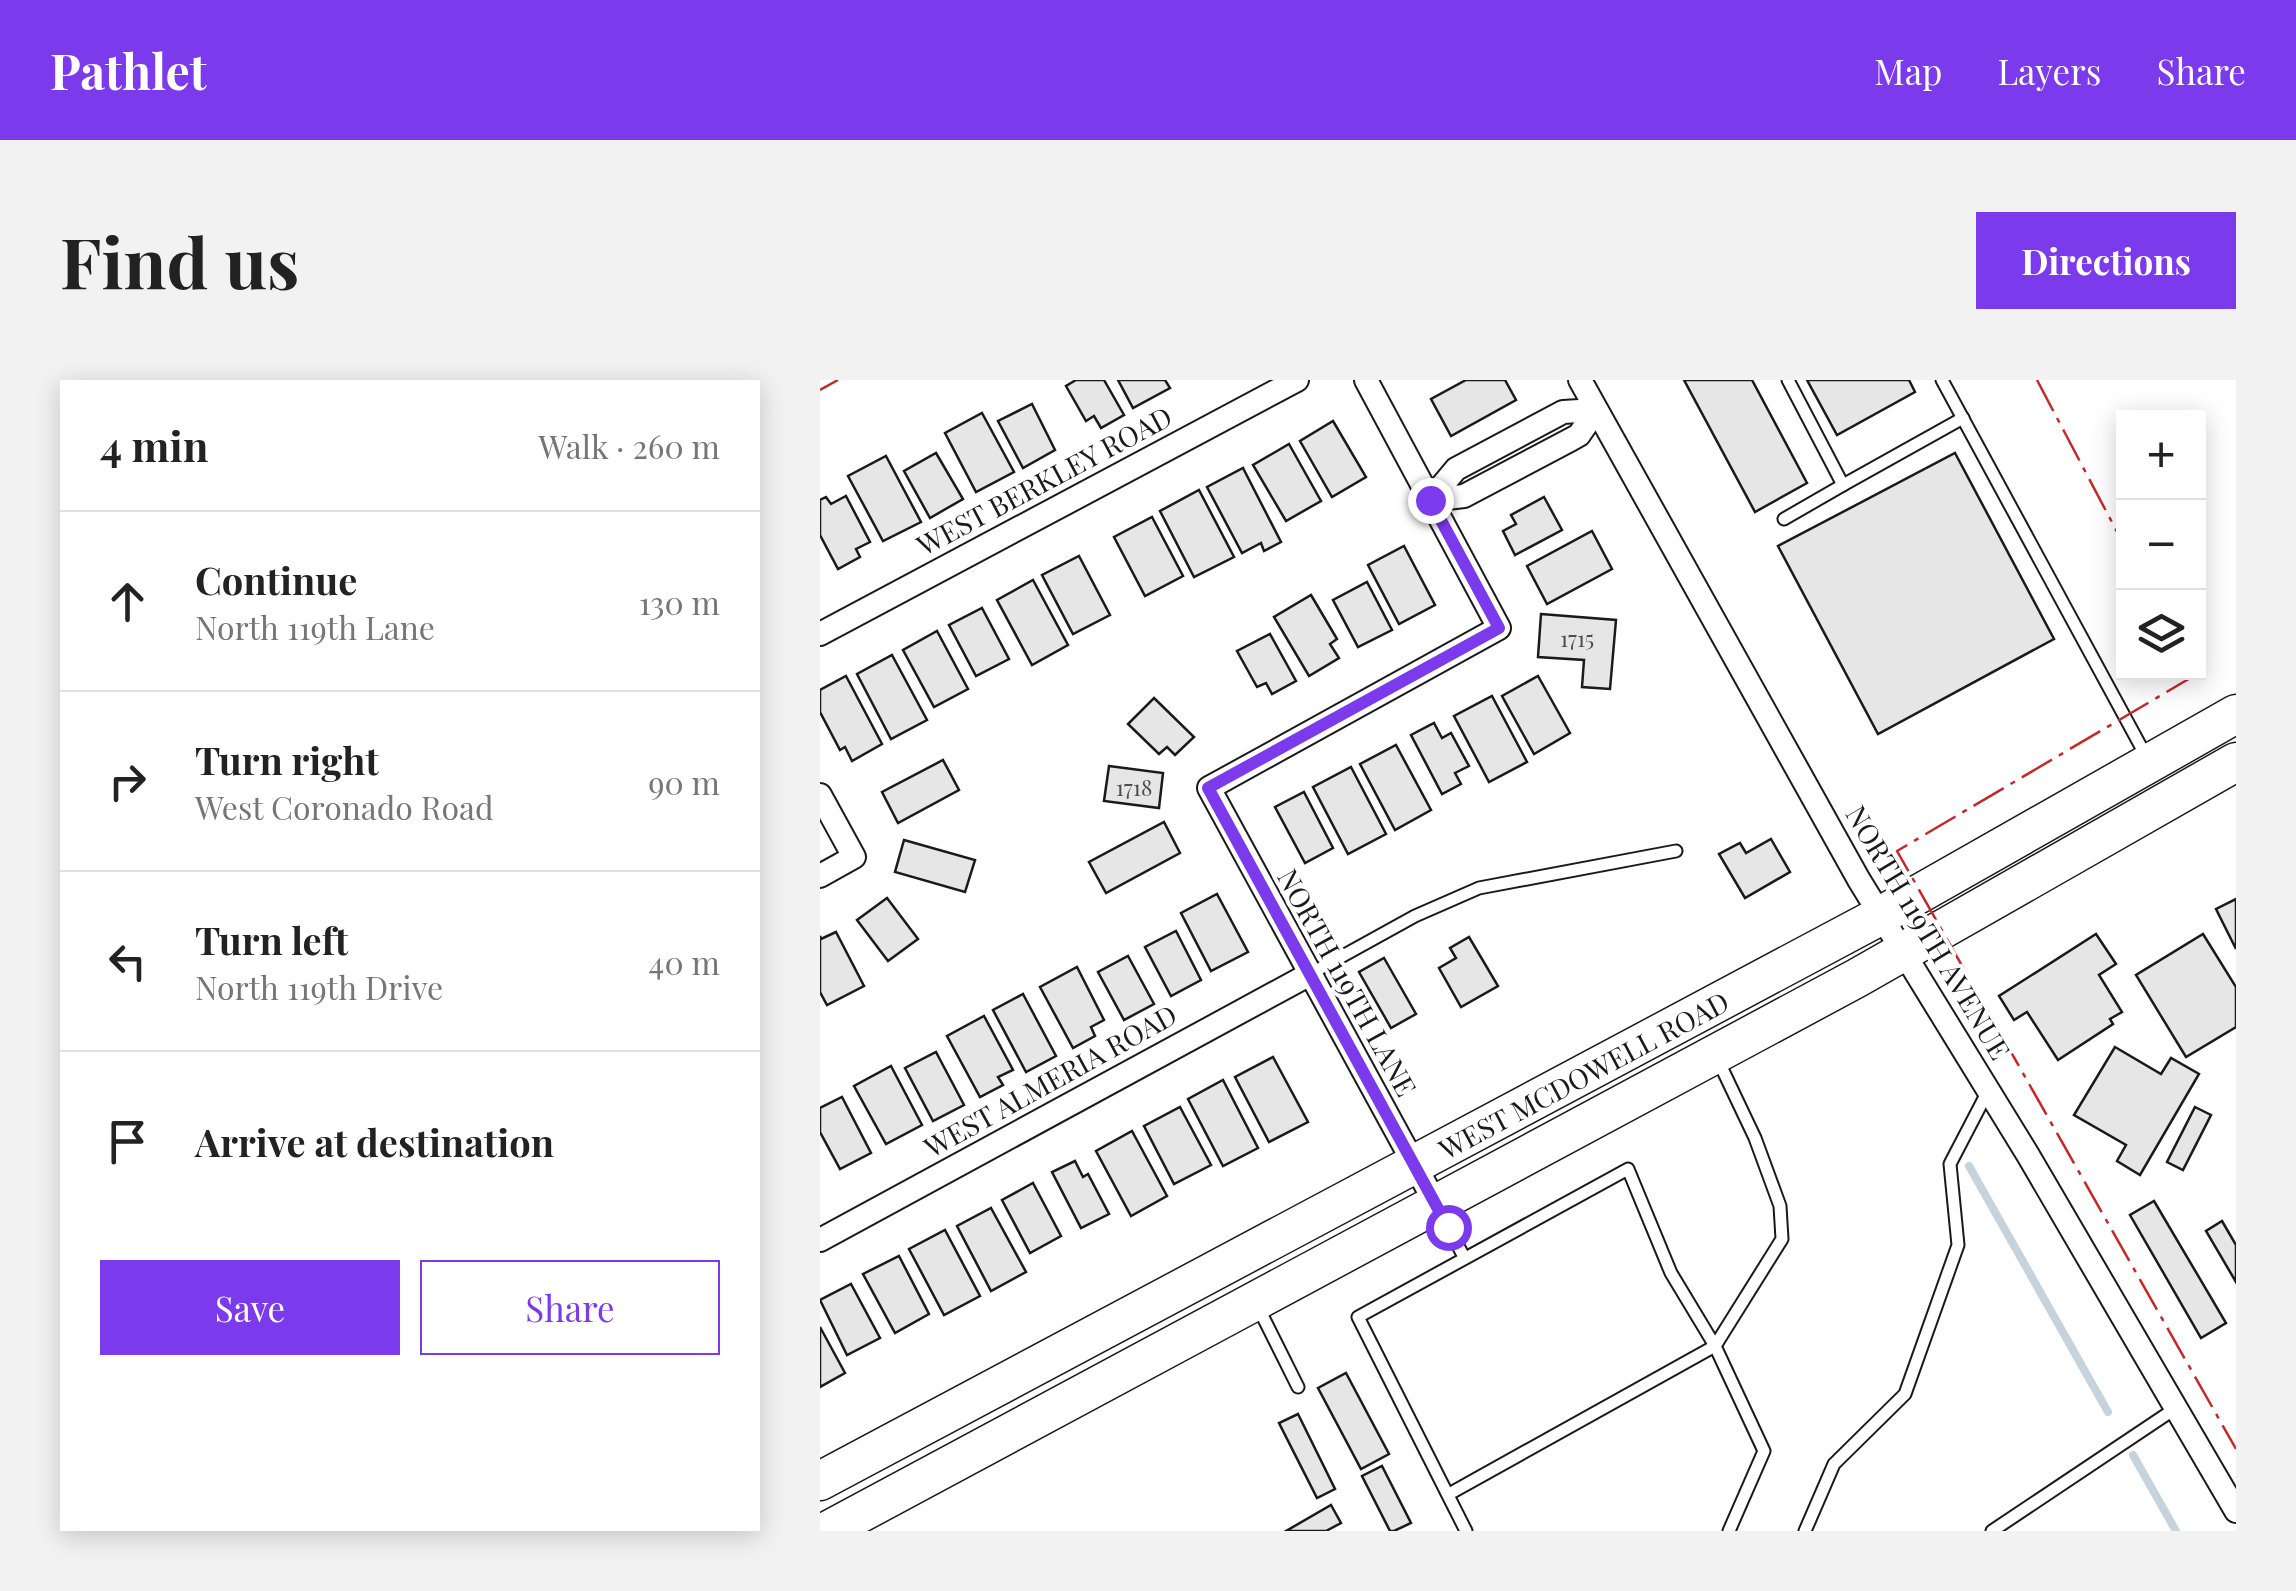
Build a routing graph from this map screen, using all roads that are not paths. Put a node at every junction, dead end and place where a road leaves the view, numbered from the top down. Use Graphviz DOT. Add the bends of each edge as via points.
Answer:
graph roads {
  1 [pos="1297,380"];
  2 [pos="1366,380"];
  3 [pos="1580,380"];
  4 [pos="1788,380"];
  5 [pos="1942,380"];
  6 [pos="1596,410"];
  7 [pos="1963,418"];
  8 [pos="1843,485"];
  9 [pos="1430,500"];
  10 [pos="1784,518"];
  11 [pos="820,634"];
  12 [pos="2236,714"];
  13 [pos="2236,762"];
  14 [pos="2150,764"];
  15 [pos="820,796"];
  16 [pos="1676,851"];
  17 [pos="820,876"];
  18 [pos="1880,916"];
  19 [pos="1905,952"];
  20 [pos="1310,974"];
  21 [pos="1715,1054"];
  22 [pos="1989,1090"];
  23 [pos="1415,1165"];
  24 [pos="1436,1204"];
  25 [pos="820,1240"];
  26 [pos="1464,1257"];
  27 [pos="1255,1301"];
  28 [pos="1714,1346"];
  29 [pos="1298,1388"];
  30 [pos="2176,1408"];
  31 [pos="820,1481"];
  32 [pos="1449,1494"];
  33 [pos="2236,1510"];
  34 [pos="826,1531"];
  35 [pos="1466,1531"];
  36 [pos="1729,1531"];
  37 [pos="1805,1531"];
  38 [pos="1992,1531"];
  1 -- 11 [label="street, WEST BERKLEY ROAD"];
  2 -- 9 [label="street"];
  3 -- 6 [label="street, NORTH 119TH AVENUE"];
  4 -- 8 [label="lane"];
  5 -- 7 [label="lane"];
  6 -- 9 [label="street" via="1564,412 1456,469"];
  6 -- 18 [label="street, NORTH 119TH AVENUE"];
  7 -- 8 [label="lane"];
  7 -- 14 [label="lane"];
  8 -- 10 [label="lane"];
  9 -- 20 [label="street, NORTH 119TH LANE" via="1499,628 1208,788"];
  12 -- 14 [label="main road, WEST MCDOWELL ROAD"];
  13 -- 19 [label="main road, WEST MCDOWELL ROAD"];
  14 -- 18 [label="main road, WEST MCDOWELL ROAD"];
  15 -- 17 [label="street" via="854,857"];
  16 -- 20 [label="lane" via="1479,888"];
  18 -- 19 [label="street, NORTH 119TH AVENUE"];
  18 -- 23 [label="main road, WEST MCDOWELL ROAD"];
  19 -- 21 [label="main road, WEST MCDOWELL ROAD"];
  19 -- 22 [label="street, NORTH 119TH AVENUE"];
  20 -- 23 [label="street, NORTH 119TH LANE"];
  20 -- 25 [label="street, WEST ALMERIA ROAD"];
  21 -- 24 [label="main road, WEST MCDOWELL ROAD"];
  21 -- 28 [label="lane" via="1756,1138 1780,1206 1782,1239"];
  22 -- 30 [label="street, NORTH 119TH AVENUE"];
  22 -- 37 [label="lane" via="1950,1164 1958,1245 1905,1394 1834,1464"];
  23 -- 24 [label="street, NORTH 119TH LANE"];
  23 -- 31 [label="main road, WEST MCDOWELL ROAD"];
  24 -- 26 [label="lane"];
  24 -- 27 [label="main road, WEST MCDOWELL ROAD"];
  26 -- 28 [label="lane" via="1628,1169 1672,1273"];
  26 -- 32 [label="lane" via="1358,1318"];
  27 -- 29 [label="lane"];
  27 -- 34 [label="main road, WEST MCDOWELL ROAD"];
  28 -- 32 [label="lane"];
  28 -- 36 [label="lane" via="1764,1451"];
  30 -- 33 [label="street, NORTH 119TH AVENUE"];
  30 -- 38 [label="lane"];
  32 -- 35 [label="lane"];
}
